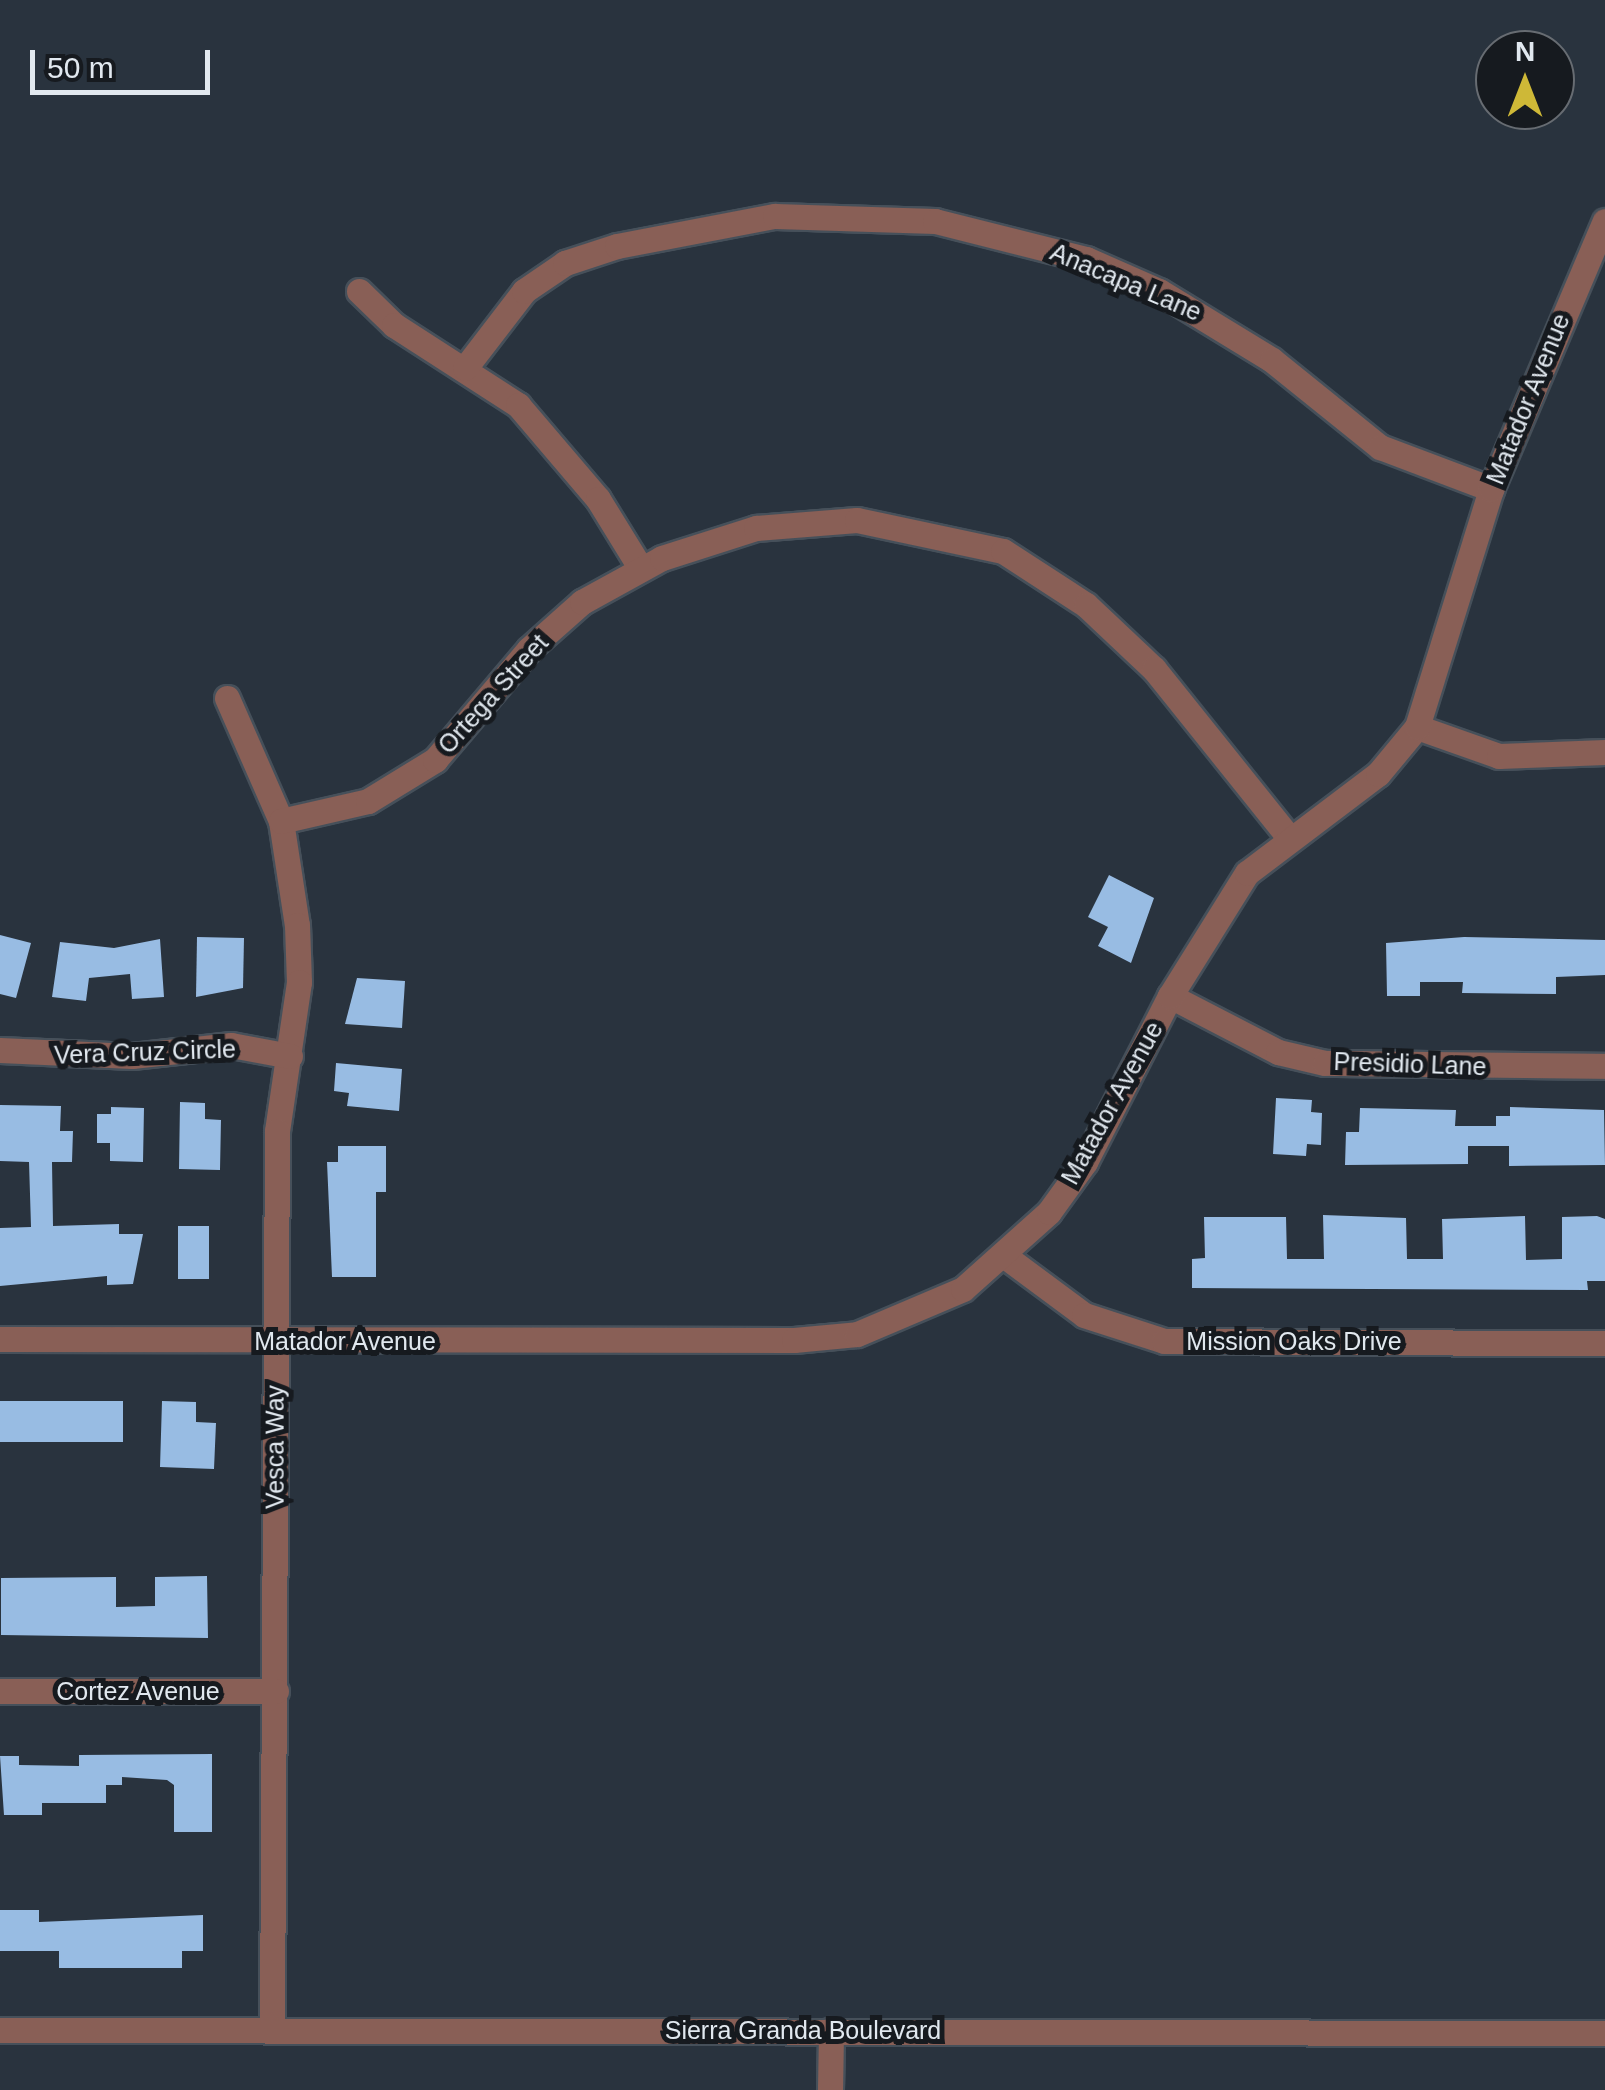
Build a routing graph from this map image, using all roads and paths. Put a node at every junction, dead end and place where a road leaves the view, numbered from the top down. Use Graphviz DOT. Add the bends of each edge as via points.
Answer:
graph roads {
  1 [pos="1605,221"];
  2 [pos="359,291"];
  3 [pos="465,368"];
  4 [pos="1491,489"];
  5 [pos="641,570"];
  6 [pos="227,698"];
  7 [pos="1417,727"];
  8 [pos="1605,752"];
  9 [pos="281,820"];
  10 [pos="1288,836"];
  11 [pos="1170,996"];
  12 [pos="0,1050"];
  13 [pos="290,1056"];
  14 [pos="1605,1066"];
  15 [pos="1006,1257"];
  16 [pos="0,1339"];
  17 [pos="274,1341"];
  18 [pos="1605,1343"];
  19 [pos="0,1691"];
  20 [pos="276,1692"];
  21 [pos="0,2030"];
  22 [pos="831,2030"];
  23 [pos="272,2031"];
  24 [pos="1605,2033"];
  25 [pos="830,2090"];
  1 -- 4 [label="street, Matador Avenue"];
  2 -- 3 [label="street" via="394,326"];
  3 -- 4 [label="street, Anacapa Lane" via="524,292 565,263 617,246 775,216 936,220 1086,259 1159,292 1272,360 1380,447"];
  3 -- 5 [label="street" via="554,442"];
  4 -- 7 [label="street, Matador Avenue"];
  5 -- 9 [label="street, Ortega Street" via="582,602 529,649 435,760 368,801"];
  5 -- 10 [label="street, Ortega Street" via="756,528 858,520 1003,551 1086,605 1154,669"];
  6 -- 9 [label="street, Vesca Way"];
  7 -- 8 [label="street" via="1499,756"];
  7 -- 10 [label="street, Matador Avenue" via="1378,774"];
  9 -- 13 [label="street, Vesca Way" via="297,925"];
  10 -- 11 [label="street, Matador Avenue" via="1247,873"];
  11 -- 14 [label="street, Presidio Lane" via="1278,1052 1326,1062"];
  11 -- 15 [label="street, Matador Avenue" via="1084,1162"];
  12 -- 13 [label="street, Vera Cruz Circle" via="132,1056 232,1046"];
  13 -- 17 [label="street, Vesca Way" via="277,1131"];
  15 -- 17 [label="street, Matador Avenue" via="918,1314 857,1334"];
  15 -- 18 [label="street, Mission Oaks Drive" via="1084,1315 1164,1340"];
  16 -- 17 [label="street, Matador Avenue"];
  17 -- 20 [label="street, Vesca Way"];
  19 -- 20 [label="street, Cortez Avenue"];
  20 -- 23 [label="street, Vesca Way"];
  21 -- 23 [label="street, Sierra Granda Boulevard"];
  22 -- 23 [label="street, Sierra Granda Boulevard"];
  22 -- 24 [label="street, Sierra Granda Boulevard"];
  22 -- 25 [label="street"];
}
